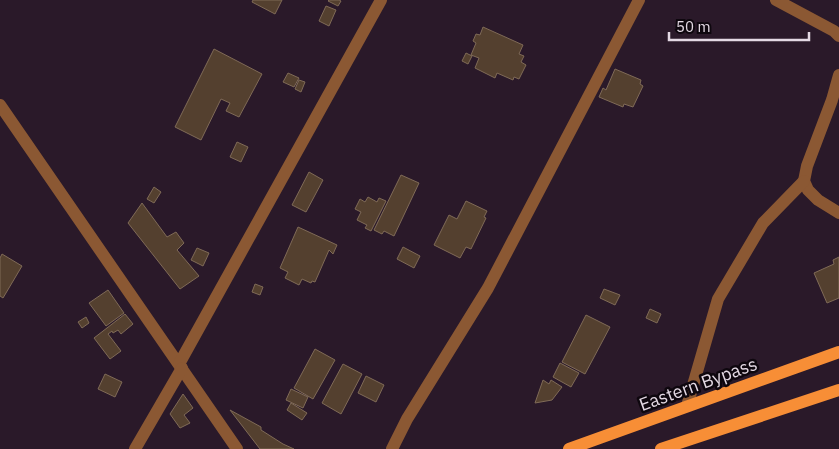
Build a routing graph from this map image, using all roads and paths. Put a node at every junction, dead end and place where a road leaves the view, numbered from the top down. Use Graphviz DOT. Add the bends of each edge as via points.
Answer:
graph roads {
  1 [pos="381,0"];
  2 [pos="639,0"];
  3 [pos="776,0"];
  4 [pos="839,36"];
  5 [pos="839,75"];
  6 [pos="0,105"];
  7 [pos="804,181"];
  8 [pos="839,213"];
  9 [pos="839,352"];
  10 [pos="180,366"];
  11 [pos="839,390"];
  12 [pos="687,406"];
  13 [pos="135,449"];
  14 [pos="236,449"];
  15 [pos="392,449"];
  16 [pos="569,449"];
  17 [pos="661,449"];
  1 -- 10 [label="street"];
  2 -- 15 [label="street" via="488,288"];
  3 -- 4 [label="street"];
  5 -- 7 [label="street"];
  6 -- 10 [label="street"];
  7 -- 8 [label="street" via="818,200"];
  7 -- 12 [label="street" via="763,223 718,299"];
  9 -- 12 [label="main road, Eastern Bypass"];
  10 -- 13 [label="street"];
  10 -- 14 [label="street"];
  11 -- 17 [label="main road"];
  12 -- 16 [label="main road, Eastern Bypass"];
}
